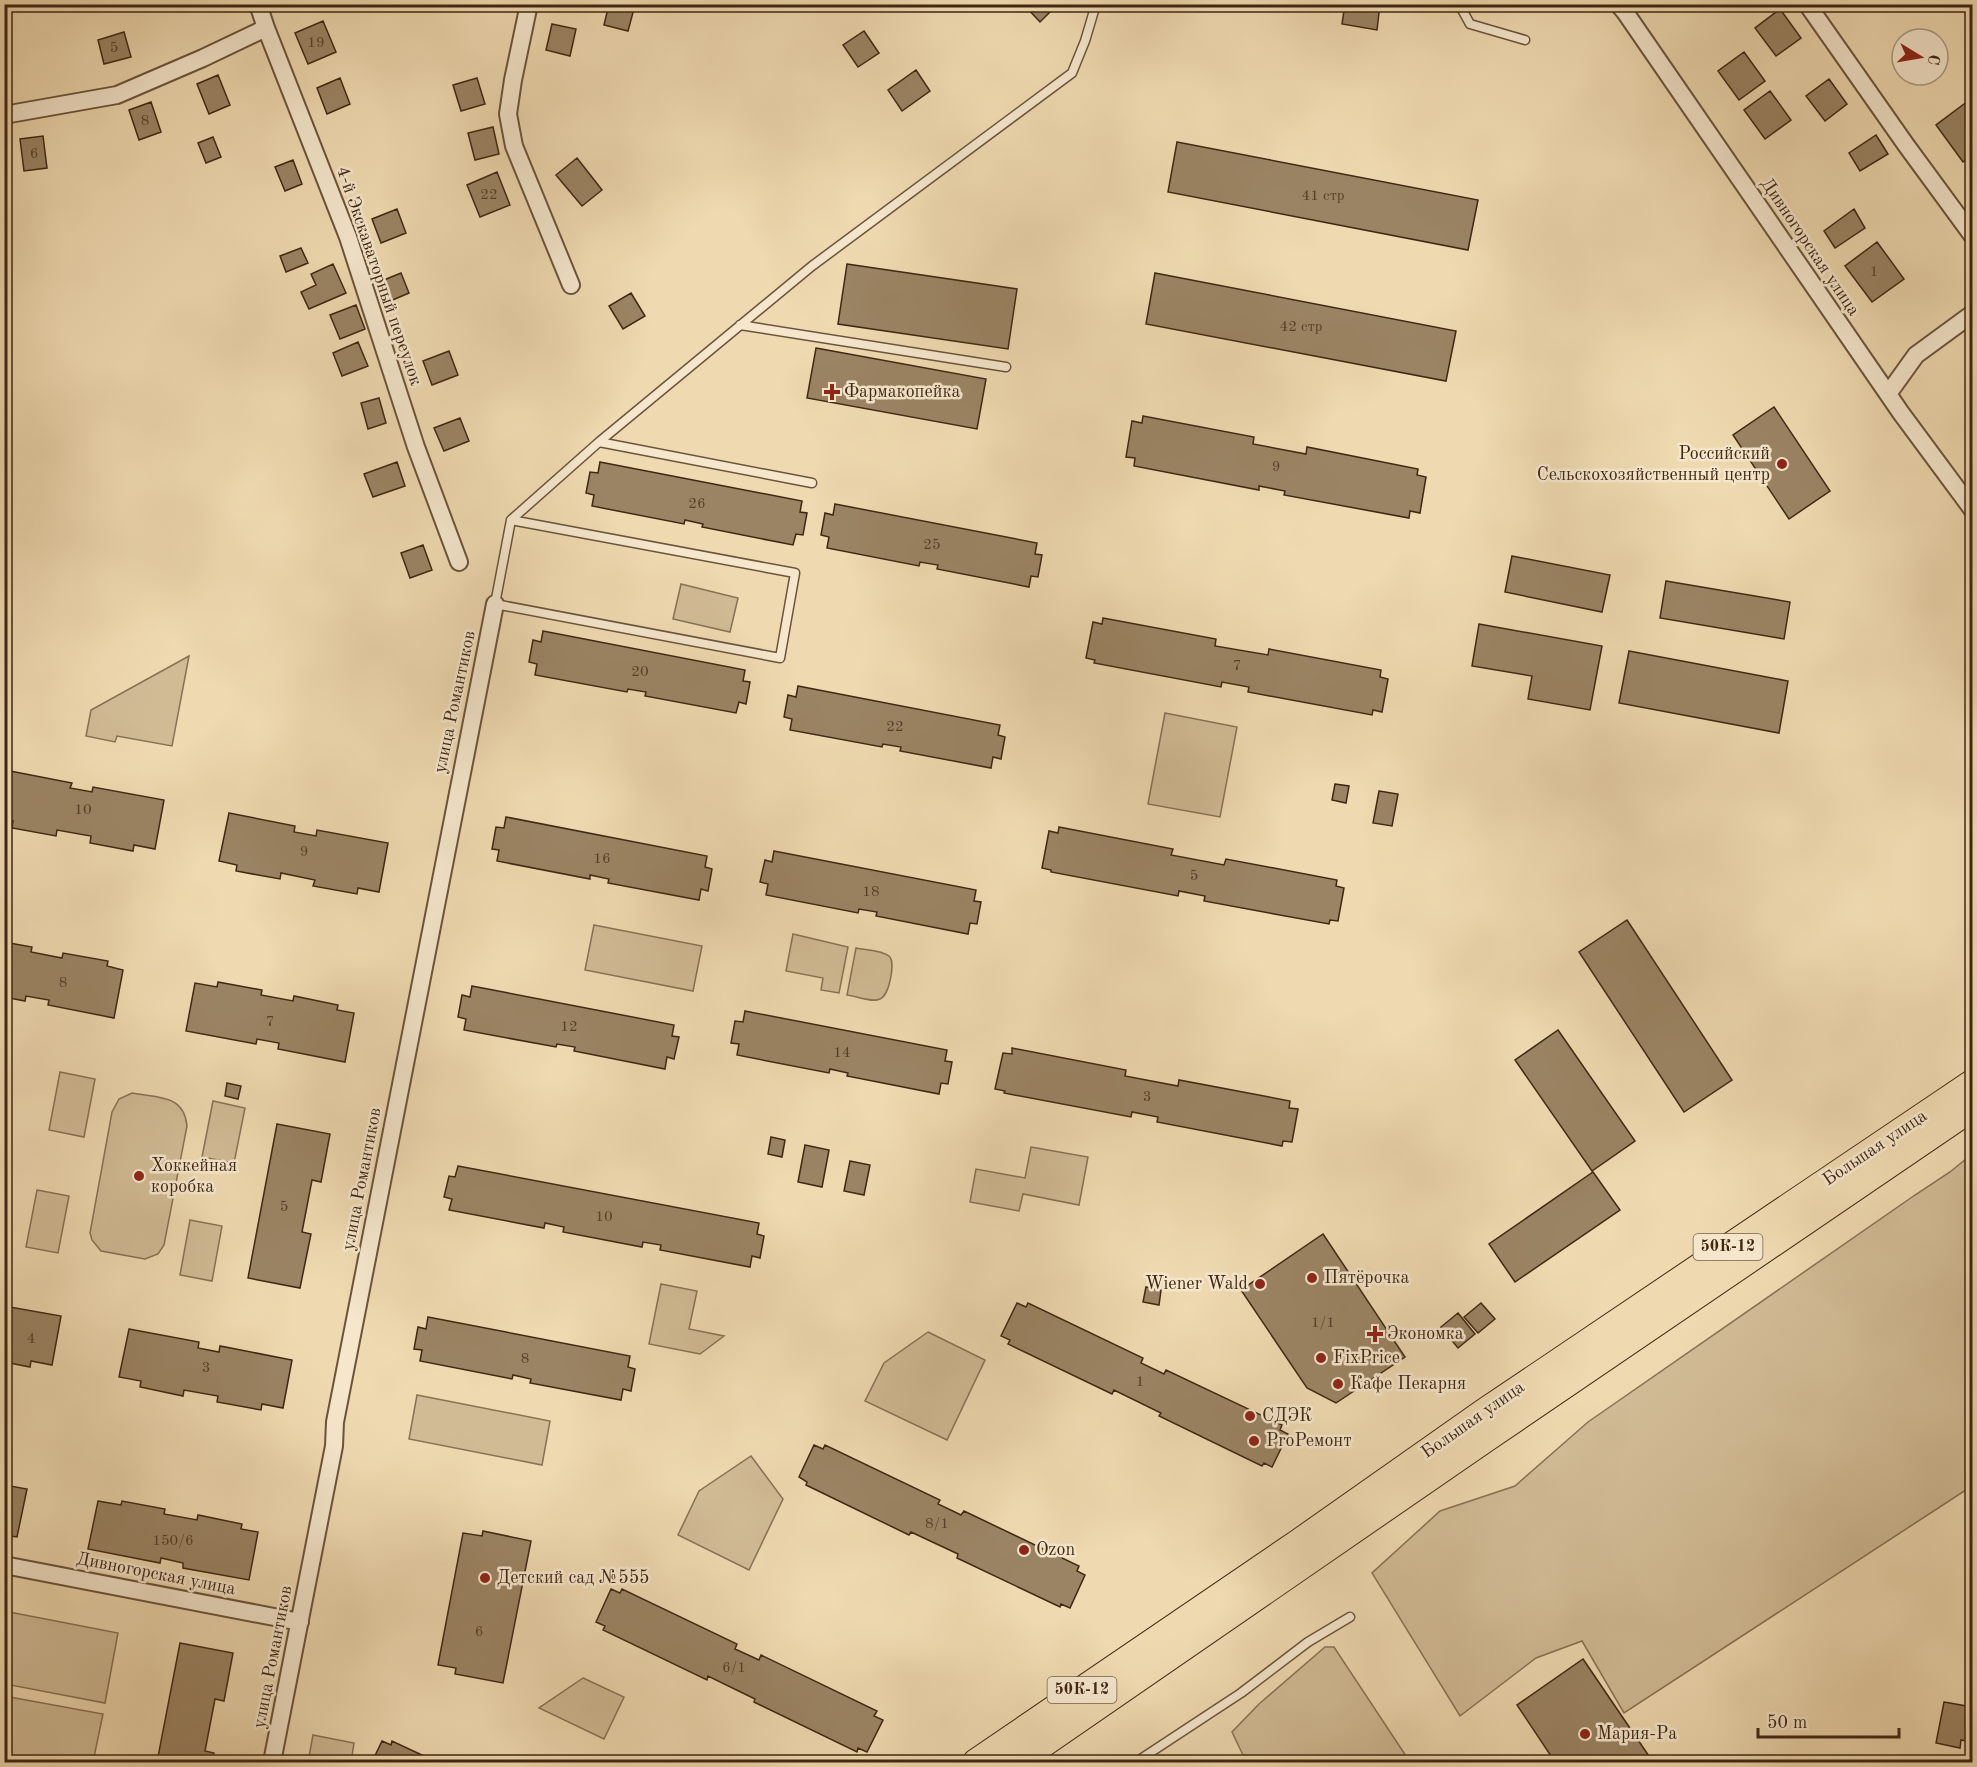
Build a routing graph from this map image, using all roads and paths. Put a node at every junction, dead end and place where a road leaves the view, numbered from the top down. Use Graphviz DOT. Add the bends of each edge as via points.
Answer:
graph roads {
  1 [pos="530,4"];
  2 [pos="1096,4"];
  3 [pos="1459,4"];
  4 [pos="1618,4"];
  5 [pos="1807,4"];
  6 [pos="261,5"];
  7 [pos="266,28"];
  8 [pos="1525,40"];
  9 [pos="4,115"];
  10 [pos="1972,235"];
  11 [pos="571,285"];
  12 [pos="1972,314"];
  13 [pos="740,325"];
  14 [pos="1006,368"];
  15 [pos="1888,394"];
  16 [pos="599,442"];
  17 [pos="812,483"];
  18 [pos="1972,509"];
  19 [pos="511,520"];
  20 [pos="459,562"];
  21 [pos="495,604"];
  22 [pos="1972,1083"];
  23 [pos="1972,1108"];
  24 [pos="1305,1551"];
  25 [pos="4,1565"];
  26 [pos="1350,1617"];
  27 [pos="300,1622"];
  28 [pos="272,1762"];
  29 [pos="976,1762"];
  30 [pos="1017,1762"];
  31 [pos="1136,1762"];
  1 -- 11 [label="street" via="508,114 514,146"];
  2 -- 13 [label="lane" via="1072,73 812,266"];
  3 -- 8 [label="lane" via="1470,24"];
  4 -- 15 [label="street, Дивногорская улица"];
  5 -- 10 [label="street"];
  6 -- 7 [label="street, 4-й Экскаваторный переулок"];
  7 -- 9 [label="street" via="117,95"];
  7 -- 20 [label="street, 4-й Экскаваторный переулок" via="348,237 416,447"];
  12 -- 15 [label="street" via="1916,355"];
  13 -- 14 [label="lane"];
  13 -- 16 [label="lane"];
  15 -- 18 [label="street, Дивногорская улица"];
  16 -- 17 [label="lane"];
  16 -- 19 [label="lane"];
  19 -- 21 [label="lane"];
  19 -- 21 [label="lane" via="795,573 780,658"];
  21 -- 27 [label="street, улица Романтиков" via="337,1411 334,1446"];
  22 -- 24 [label="main road, Большая улица / 50К-12" via="1360,1499"];
  23 -- 24 [label="main road, Большая улица" via="1487,1438"];
  24 -- 29 [label="main road, Большая улица / 50К-12" via="1187,1618"];
  24 -- 30 [label="main road, Большая улица"];
  25 -- 27 [label="street, Дивногорская улица"];
  26 -- 31 [label="lane"];
  27 -- 28 [label="street, улица Романтиков"];
}
